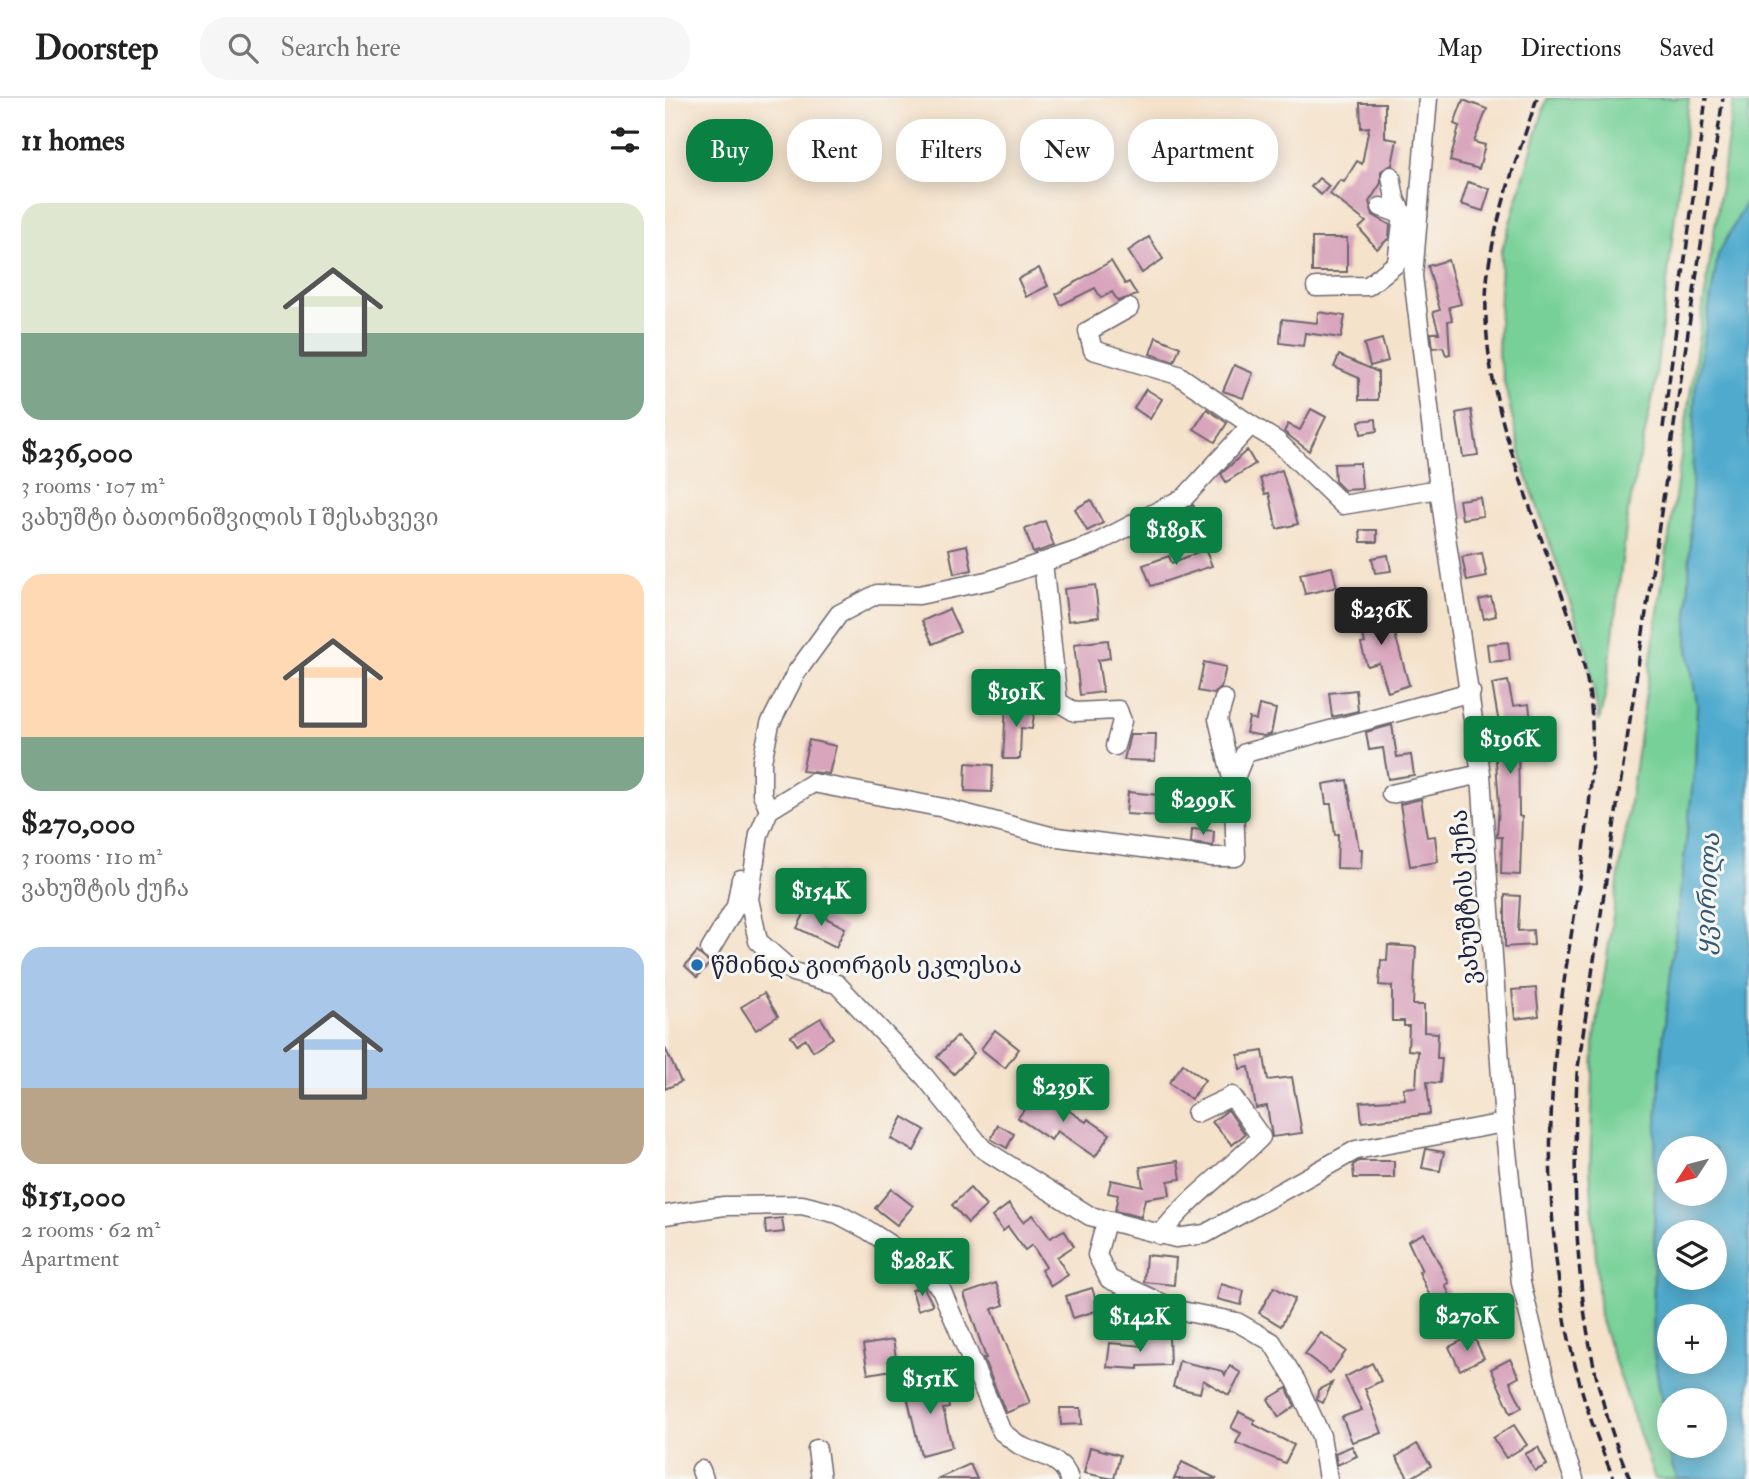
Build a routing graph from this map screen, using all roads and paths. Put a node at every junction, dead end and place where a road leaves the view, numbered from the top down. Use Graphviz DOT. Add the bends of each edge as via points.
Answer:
graph roads {
  1 [pos="1428,98"];
  2 [pos="1391,176"];
  3 [pos="1381,207"];
  4 [pos="1411,215"];
  5 [pos="1316,286"];
  6 [pos="1129,308"];
  7 [pos="1251,425"];
  8 [pos="1439,489"];
  9 [pos="1043,562"];
  10 [pos="1471,692"];
  11 [pos="1224,699"];
  12 [pos="1115,746"];
  13 [pos="1481,774"];
  14 [pos="1233,783"];
  15 [pos="1391,794"];
  16 [pos="769,810"];
  17 [pos="754,865"];
  18 [pos="711,950"];
  19 [pos="1196,1113"];
  20 [pos="1504,1122"];
  21 [pos="667,1211"];
  22 [pos="1107,1222"];
  23 [pos="1160,1235"];
  24 [pos="817,1449"];
  25 [pos="821,1479"];
  26 [pos="1069,1479"];
  27 [pos="1328,1479"];
  28 [pos="1574,1479"];
  1 -- 4 [label="street, ვახუშტის ქუჩა"];
  2 -- 4 [label="street" via="1395,199"];
  3 -- 4 [label="street"];
  4 -- 5 [label="street" via="1397,263 1368,286"];
  4 -- 8 [label="street, ვახუშტის ქუჩა" via="1413,276"];
  6 -- 7 [label="street" via="1088,331 1093,350 1178,375"];
  7 -- 8 [label="street" via="1277,441 1343,505"];
  7 -- 9 [label="street" via="1185,497 1093,545"];
  8 -- 10 [label="street, ვახუშტის ქუჩა"];
  9 -- 12 [label="street" via="1058,702 1075,712 1118,710 1122,721"];
  9 -- 16 [label="street" via="991,580 919,596 877,594 839,614 796,673 770,724 762,761 762,794"];
  10 -- 13 [label="street, ვახუშტის ქუჩა"];
  10 -- 14 [label="street" via="1245,753"];
  11 -- 14 [label="street" via="1218,719"];
  13 -- 15 [label="street"];
  13 -- 20 [label="street, ვახუშტის ქუჩა"];
  14 -- 16 [label="street" via="1235,857 1050,836 944,808 813,783"];
  16 -- 17 [label="street"];
  17 -- 18 [label="street" via="744,866 736,906"];
  17 -- 22 [label="street" via="749,899 758,941 793,972 837,984 856,1001 983,1149"];
  19 -- 23 [label="street" via="1232,1096 1261,1137 1229,1170 1183,1205"];
  20 -- 23 [label="street" via="1356,1150 1205,1234"];
  20 -- 28 [label="street, ვახუშტის ქუჩა" via="1521,1283"];
  21 -- 26 [label="street" via="802,1205 838,1214 895,1248 931,1275 941,1289 1002,1432 1022,1447 1051,1457"];
  22 -- 23 [label="street"];
  22 -- 27 [label="street" via="1097,1255 1109,1279 1177,1310 1237,1322 1272,1342 1321,1436"];
  24 -- 25 [label="street"];
}
